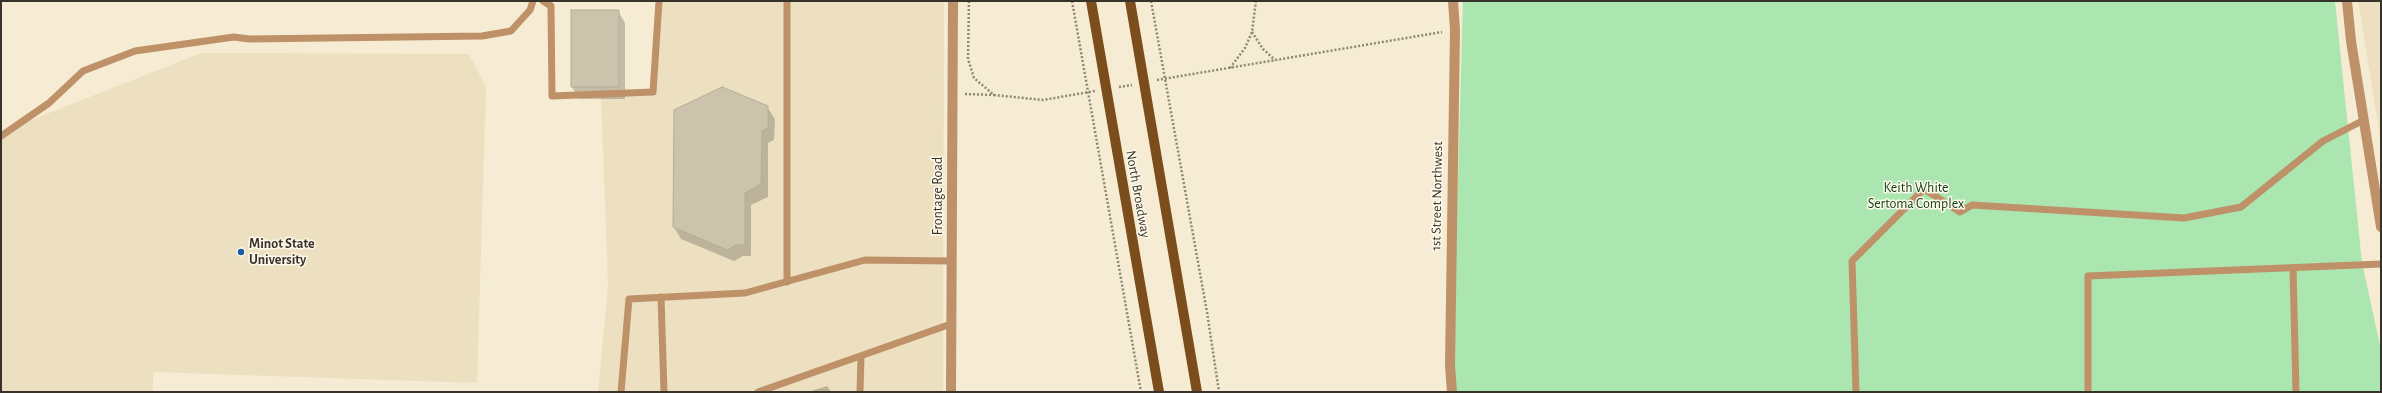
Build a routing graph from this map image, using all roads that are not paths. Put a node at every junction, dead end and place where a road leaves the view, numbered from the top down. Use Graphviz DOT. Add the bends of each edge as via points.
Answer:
graph roads {
  1 [pos="533,1"];
  2 [pos="543,1"];
  3 [pos="659,1"];
  4 [pos="787,1"];
  5 [pos="953,1"];
  6 [pos="1091,1"];
  7 [pos="1130,1"];
  8 [pos="1453,1"];
  9 [pos="2347,1"];
  10 [pos="2364,120"];
  11 [pos="1,136"];
  12 [pos="2381,227"];
  13 [pos="952,260"];
  14 [pos="2381,264"];
  15 [pos="2293,268"];
  16 [pos="787,282"];
  17 [pos="661,297"];
  18 [pos="951,324"];
  19 [pos="860,356"];
  20 [pos="621,392"];
  21 [pos="664,392"];
  22 [pos="758,392"];
  23 [pos="860,392"];
  24 [pos="951,392"];
  25 [pos="1159,392"];
  26 [pos="1197,392"];
  27 [pos="1452,392"];
  28 [pos="1856,392"];
  29 [pos="2088,392"];
  30 [pos="2296,392"];
  1 -- 11 [label="lane" via="530,10 511,31 482,36 249,39 234,37 135,51 83,71 49,103"];
  2 -- 3 [label="lane" via="551,6 552,96 653,92"];
  4 -- 16 [label="lane"];
  5 -- 13 [label="street, Frontage Road"];
  6 -- 25 [label="main road, North Broadway"];
  7 -- 26 [label="main road, North Broadway"];
  8 -- 27 [label="street, 1st Street Northwest" via="1455,30 1451,142"];
  9 -- 10 [label="street"];
  10 -- 12 [label="street"];
  10 -- 28 [label="lane" via="2323,141 2241,207 2184,218 1972,206 1960,212 1924,189 1852,261"];
  13 -- 16 [label="lane" via="865,260"];
  13 -- 18 [label="street, Frontage Road"];
  14 -- 15 [label="lane"];
  15 -- 29 [label="lane" via="2088,276"];
  15 -- 30 [label="lane"];
  16 -- 17 [label="lane" via="745,293"];
  17 -- 20 [label="lane" via="629,299"];
  17 -- 21 [label="lane"];
  18 -- 19 [label="lane"];
  18 -- 24 [label="street, Frontage Road"];
  19 -- 22 [label="lane"];
  19 -- 23 [label="lane"];
}
